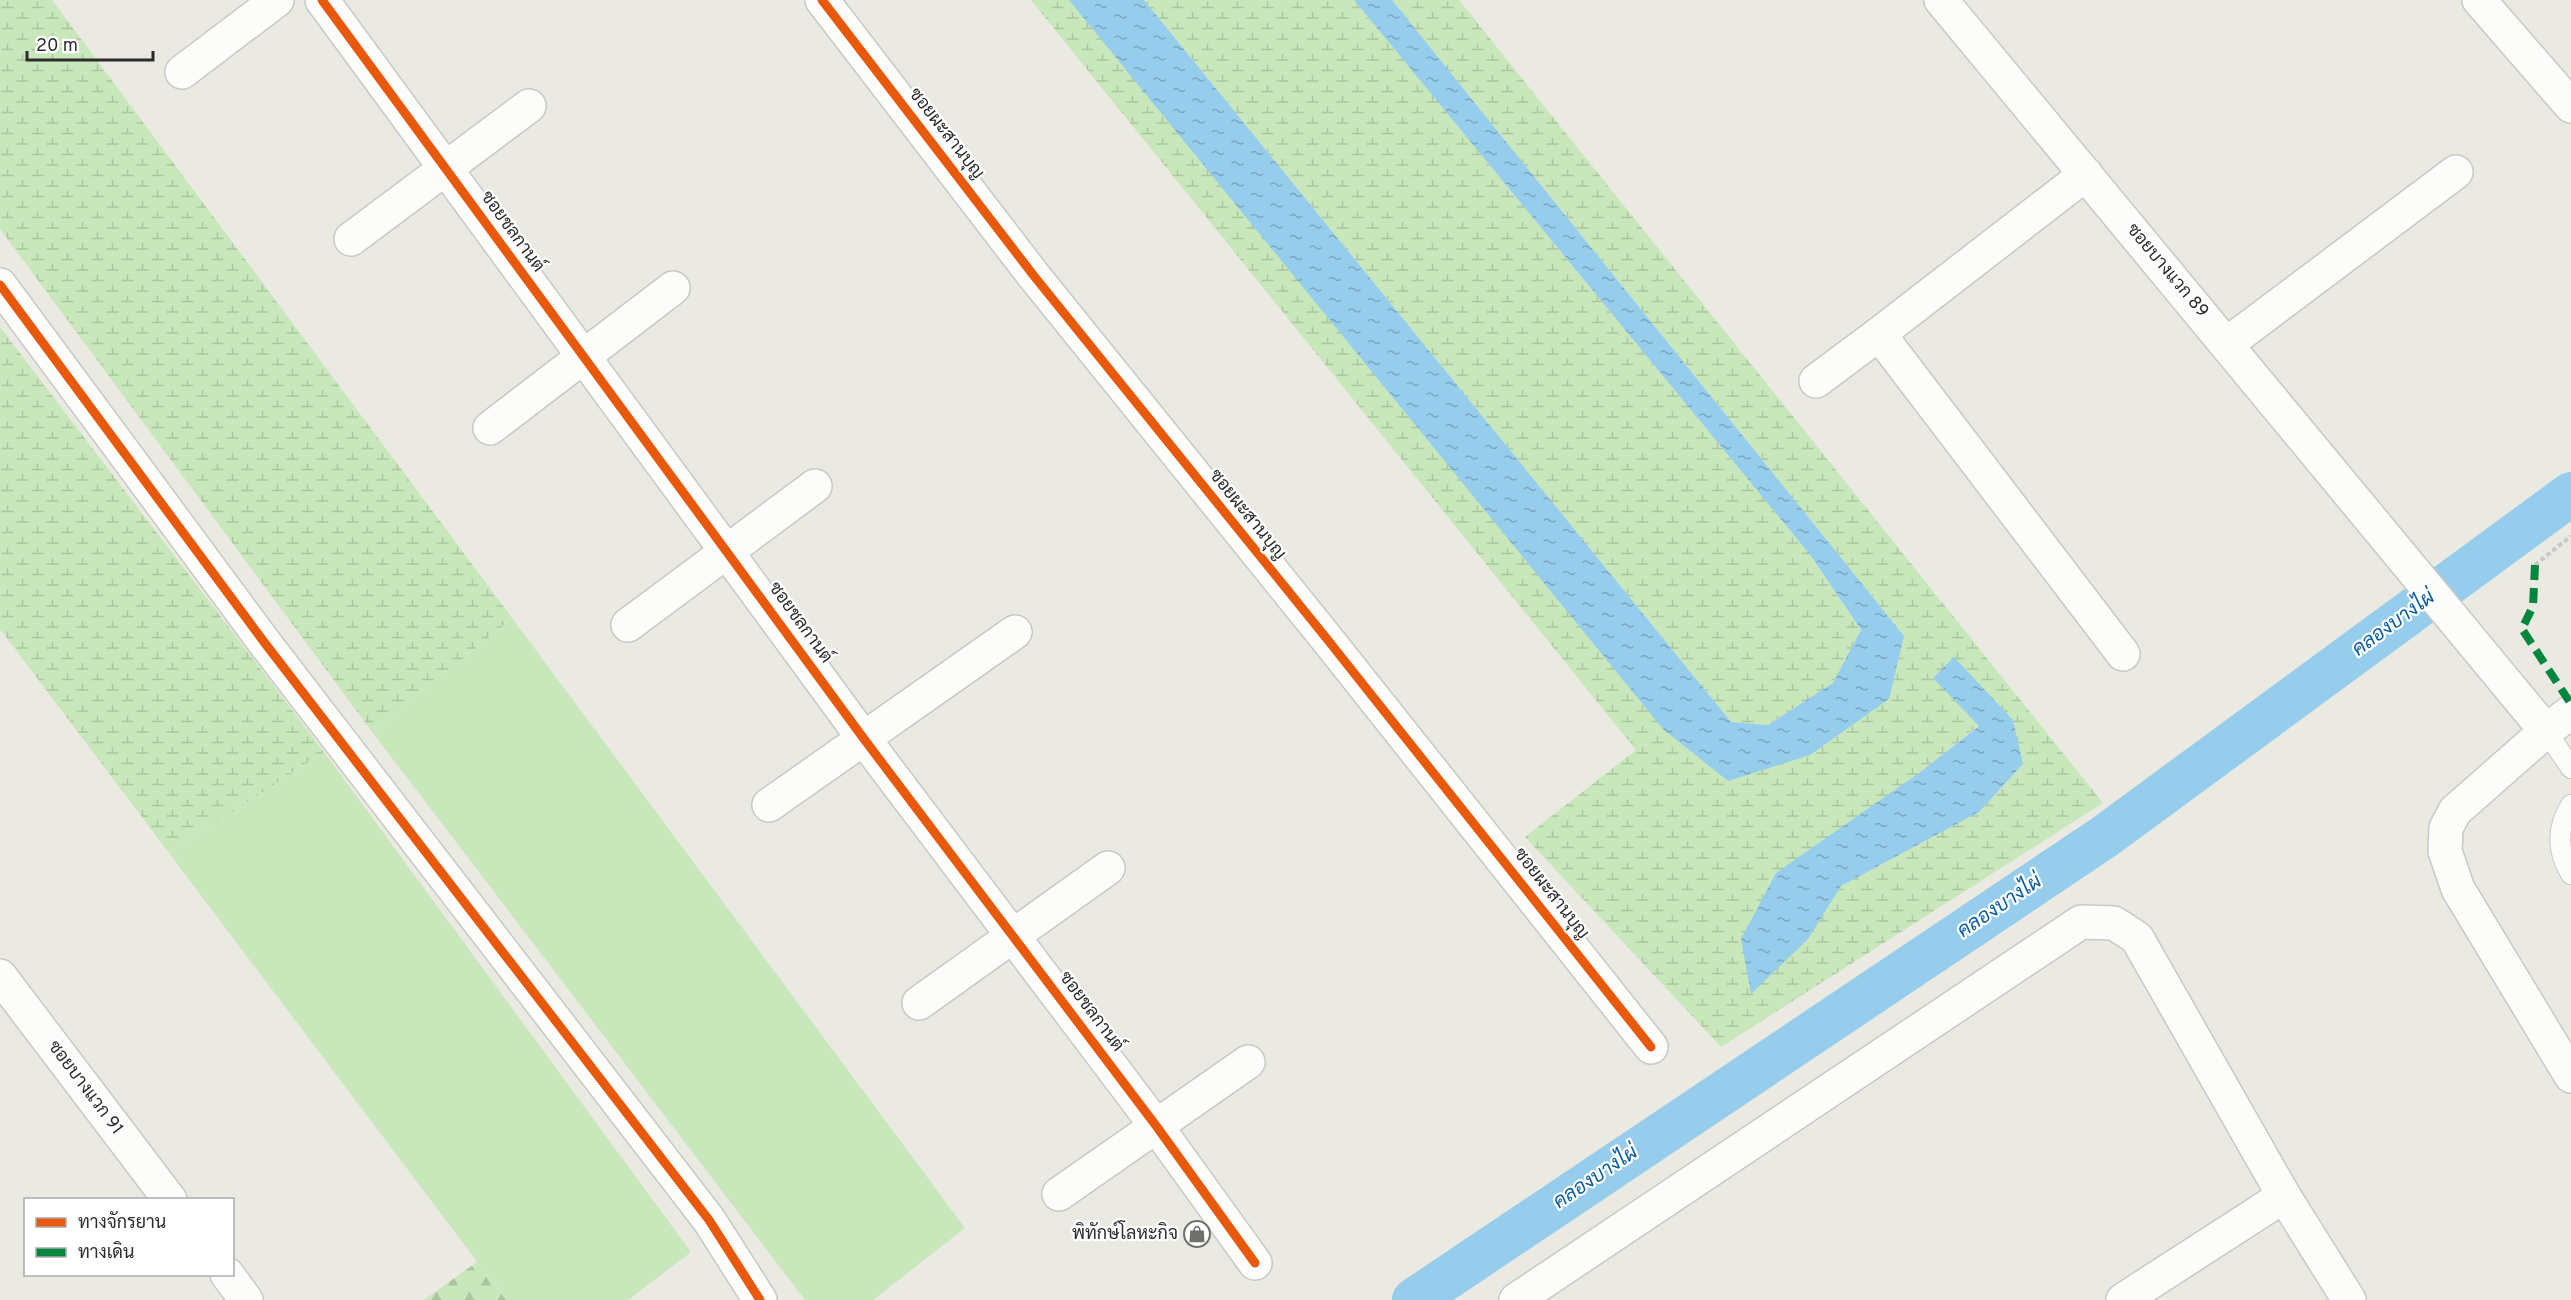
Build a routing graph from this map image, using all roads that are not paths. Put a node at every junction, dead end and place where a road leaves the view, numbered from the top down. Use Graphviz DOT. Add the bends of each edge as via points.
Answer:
graph roads {
  1 [pos="278,0"];
  2 [pos="322,0"];
  3 [pos="822,0"];
  4 [pos="1941,0"];
  5 [pos="2479,0"];
  6 [pos="182,72"];
  7 [pos="529,106"];
  8 [pos="2571,106"];
  9 [pos="446,170"];
  10 [pos="2456,172"];
  11 [pos="2086,174"];
  12 [pos="351,239"];
  13 [pos="0,285"];
  14 [pos="673,288"];
  15 [pos="1880,334"];
  16 [pos="2227,344"];
  17 [pos="583,357"];
  18 [pos="1816,381"];
  19 [pos="490,429"];
  20 [pos="815,486"];
  21 [pos="727,552"];
  22 [pos="628,625"];
  23 [pos="1015,632"];
  24 [pos="2123,654"];
  25 [pos="2571,712"];
  26 [pos="2546,731"];
  27 [pos="864,739"];
  28 [pos="2571,768"];
  29 [pos="769,805"];
  30 [pos="2571,806"];
  31 [pos="1108,868"];
  32 [pos="2571,874"];
  33 [pos="1013,935"];
  34 [pos="0,976"];
  35 [pos="918,1003"];
  36 [pos="1651,1047"];
  37 [pos="1248,1062"];
  38 [pos="2571,1076"];
  39 [pos="1157,1127"];
  40 [pos="1059,1194"];
  41 [pos="2284,1196"];
  42 [pos="168,1198"];
  43 [pos="1255,1263"];
  44 [pos="228,1276"];
  45 [pos="246,1300"];
  46 [pos="760,1300"];
  47 [pos="1516,1300"];
  48 [pos="2123,1300"];
  49 [pos="2349,1300"];
  1 -- 6 [label="street"];
  2 -- 9 [label="street, ซอยชลกานต์"];
  3 -- 36 [label="street, ซอยผะสานบุญ" via="1041,285"];
  4 -- 11 [label="street, ซอยบางแวก 89"];
  5 -- 8 [label="street"];
  7 -- 9 [label="street"];
  9 -- 12 [label="street"];
  9 -- 17 [label="street, ซอยชลกานต์"];
  10 -- 16 [label="street"];
  11 -- 15 [label="street"];
  11 -- 16 [label="street, ซอยบางแวก 89"];
  13 -- 46 [label="street" via="264,642 709,1220"];
  14 -- 17 [label="street"];
  15 -- 18 [label="street"];
  15 -- 24 [label="street"];
  16 -- 26 [label="street, ซอยบางแวก 89"];
  17 -- 19 [label="street"];
  17 -- 21 [label="street, ซอยชลกานต์"];
  20 -- 21 [label="street"];
  21 -- 22 [label="street"];
  21 -- 27 [label="street, ซอยชลกานต์"];
  23 -- 27 [label="street"];
  25 -- 26 [label="street"];
  26 -- 28 [label="lane"];
  26 -- 38 [label="street" via="2455,811 2446,828 2445,851 2458,889"];
  27 -- 29 [label="street"];
  27 -- 33 [label="street, ซอยชลกานต์"];
  30 -- 32 [label="lane" via="2559,834 2562,860"];
  31 -- 33 [label="street"];
  33 -- 35 [label="street"];
  33 -- 39 [label="street, ซอยชลกานต์"];
  34 -- 42 [label="street, ซอยบางแวก 91"];
  37 -- 39 [label="street"];
  39 -- 40 [label="street"];
  39 -- 43 [label="street, ซอยชลกานต์"];
  41 -- 47 [label="street" via="2137,938 2114,923 2081,922"];
  41 -- 48 [label="street"];
  41 -- 49 [label="street"];
  44 -- 45 [label="street"];
}
